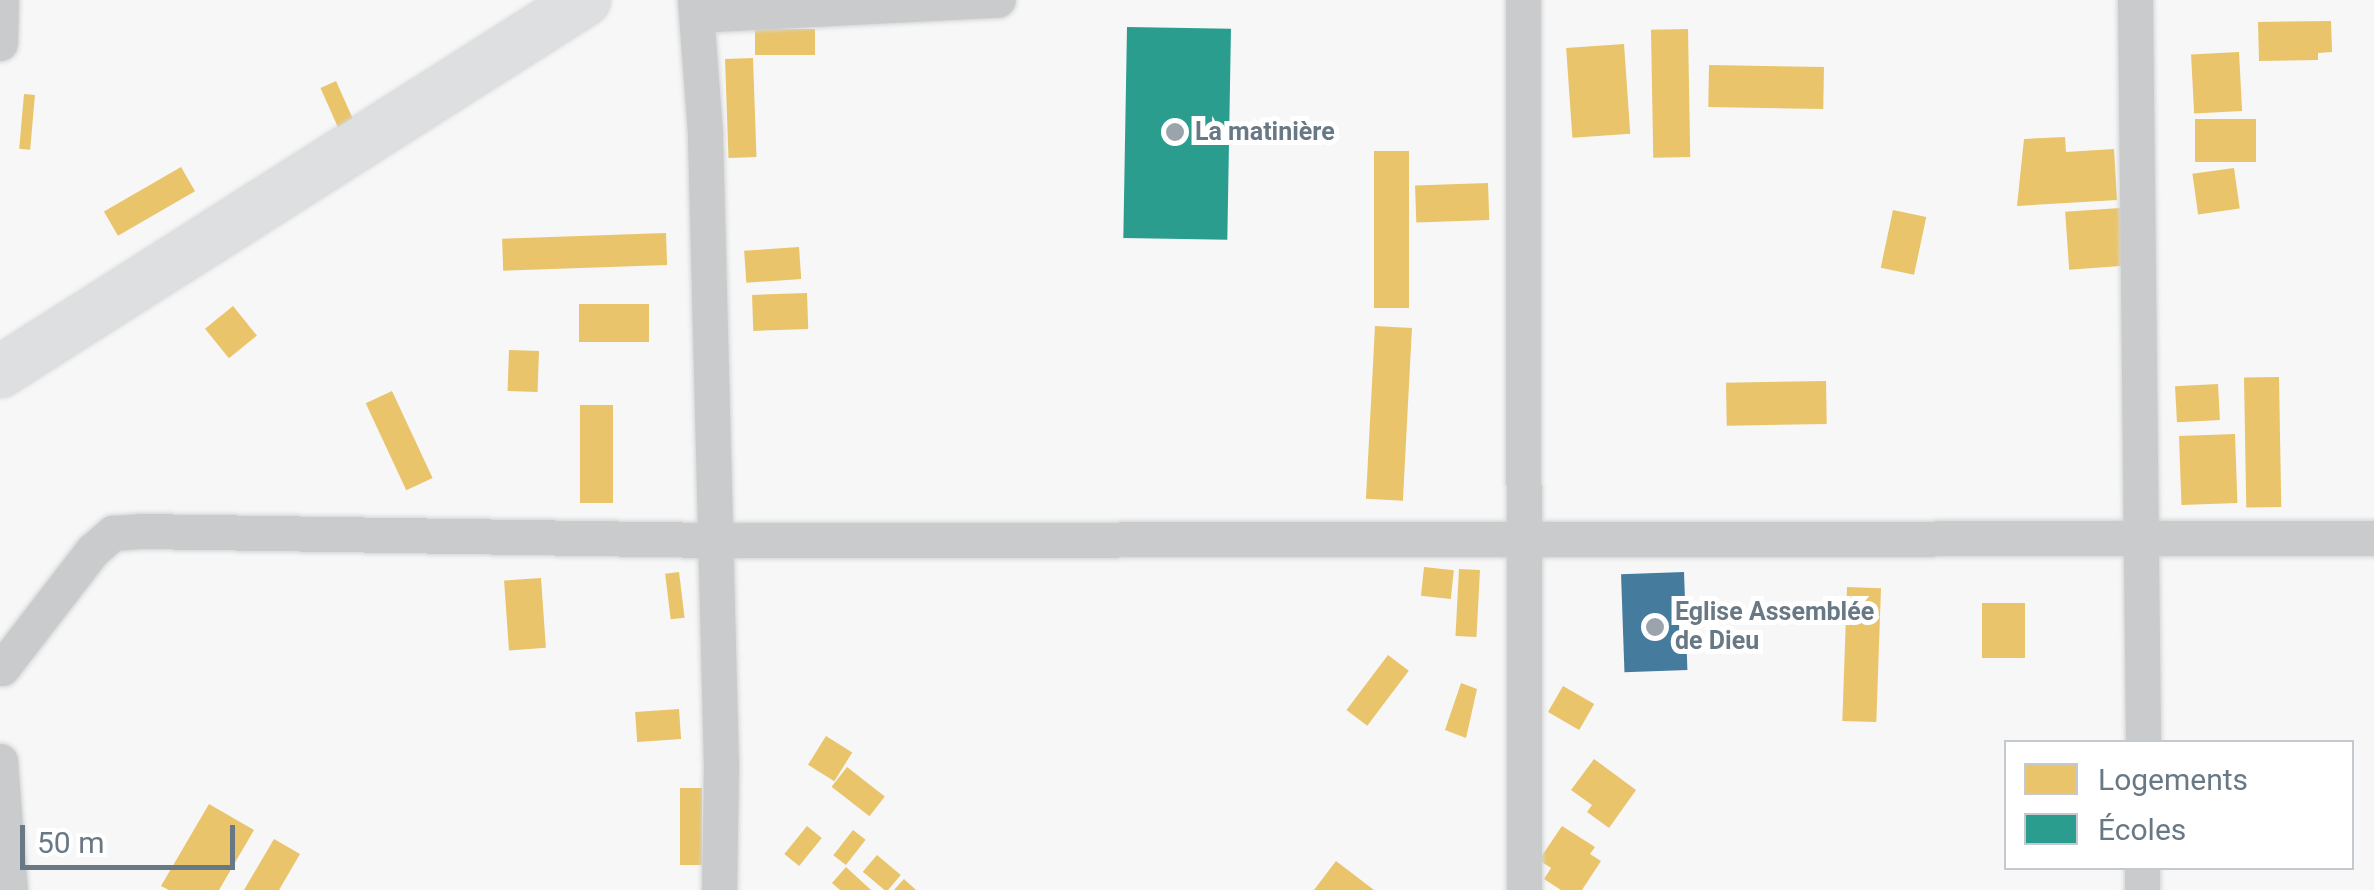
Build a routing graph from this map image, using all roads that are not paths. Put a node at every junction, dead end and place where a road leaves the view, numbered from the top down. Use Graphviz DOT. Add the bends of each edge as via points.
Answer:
graph roads {
  1 [pos="1,0"];
  2 [pos="584,0"];
  3 [pos="998,0"];
  4 [pos="1523,0"];
  5 [pos="2135,0"];
  6 [pos="696,8"];
  7 [pos="0,43"];
  8 [pos="0,372"];
  9 [pos="1524,536"];
  10 [pos="2374,538"];
  11 [pos="714,540"];
  12 [pos="2144,542"];
  13 [pos="0,672"];
  14 [pos="2143,740"];
  15 [pos="0,760"];
  16 [pos="10,890"];
  17 [pos="719,890"];
  18 [pos="1524,890"];
  1 -- 7 [label="street"];
  2 -- 8 [label="main road"];
  3 -- 6 [label="street"];
  4 -- 9 [label="street"];
  5 -- 12 [label="street"];
  6 -- 11 [label="street"];
  9 -- 11 [label="street"];
  9 -- 12 [label="street"];
  9 -- 18 [label="street"];
  10 -- 12 [label="street"];
  11 -- 13 [label="street" via="113,533"];
  11 -- 17 [label="street"];
  12 -- 14 [label="street"];
  15 -- 16 [label="street"];
}
